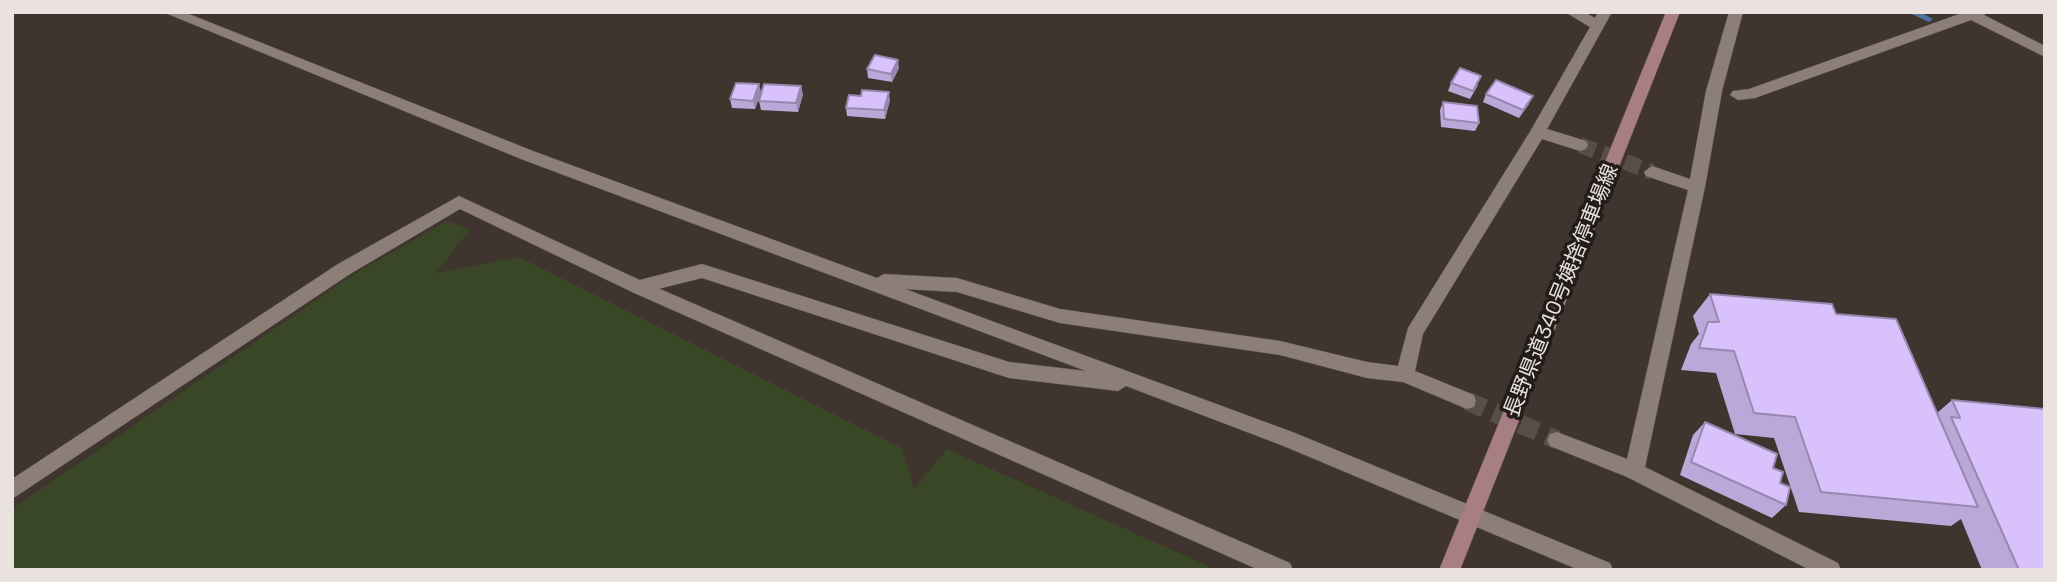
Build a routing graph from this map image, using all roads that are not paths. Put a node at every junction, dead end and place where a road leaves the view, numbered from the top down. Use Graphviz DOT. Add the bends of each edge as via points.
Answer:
graph roads {
  1 [pos="170,12"];
  2 [pos="1572,12"];
  3 [pos="1673,12"];
  4 [pos="1736,12"];
  5 [pos="1977,14"];
  6 [pos="1601,19"];
  7 [pos="2045,52"];
  8 [pos="1738,95"];
  9 [pos="1538,132"];
  10 [pos="1580,145"];
  11 [pos="1653,172"];
  12 [pos="1697,187"];
  13 [pos="858,278"];
  14 [pos="638,287"];
  15 [pos="1405,375"];
  16 [pos="1146,386"];
  17 [pos="1466,401"];
  18 [pos="1557,440"];
  19 [pos="1634,471"];
  20 [pos="12,490"];
  21 [pos="1468,524"];
  22 [pos="1283,570"];
  23 [pos="1449,570"];
  24 [pos="1603,570"];
  25 [pos="1831,570"];
  1 -- 13 [label="street" via="527,155"];
  2 -- 6 [label="street"];
  3 -- 21 [label="main road, 長野県道340号姨捨停車場線"];
  4 -- 12 [label="street" via="1714,91"];
  5 -- 7 [label="street"];
  5 -- 8 [label="street"];
  6 -- 9 [label="street"];
  9 -- 10 [label="street"];
  9 -- 15 [label="street" via="1413,333"];
  11 -- 12 [label="street"];
  12 -- 19 [label="street"];
  13 -- 15 [label="street" via="957,285 1060,316 1280,348"];
  13 -- 16 [label="street"];
  14 -- 16 [label="street" via="702,271 1009,370"];
  14 -- 20 [label="street" via="459,202 344,269"];
  14 -- 22 [label="street"];
  15 -- 17 [label="street"];
  16 -- 21 [label="street" via="1288,439"];
  18 -- 19 [label="street"];
  19 -- 25 [label="street"];
  21 -- 23 [label="main road, 長野県道340号姨捨停車場線"];
  21 -- 24 [label="street"];
}
